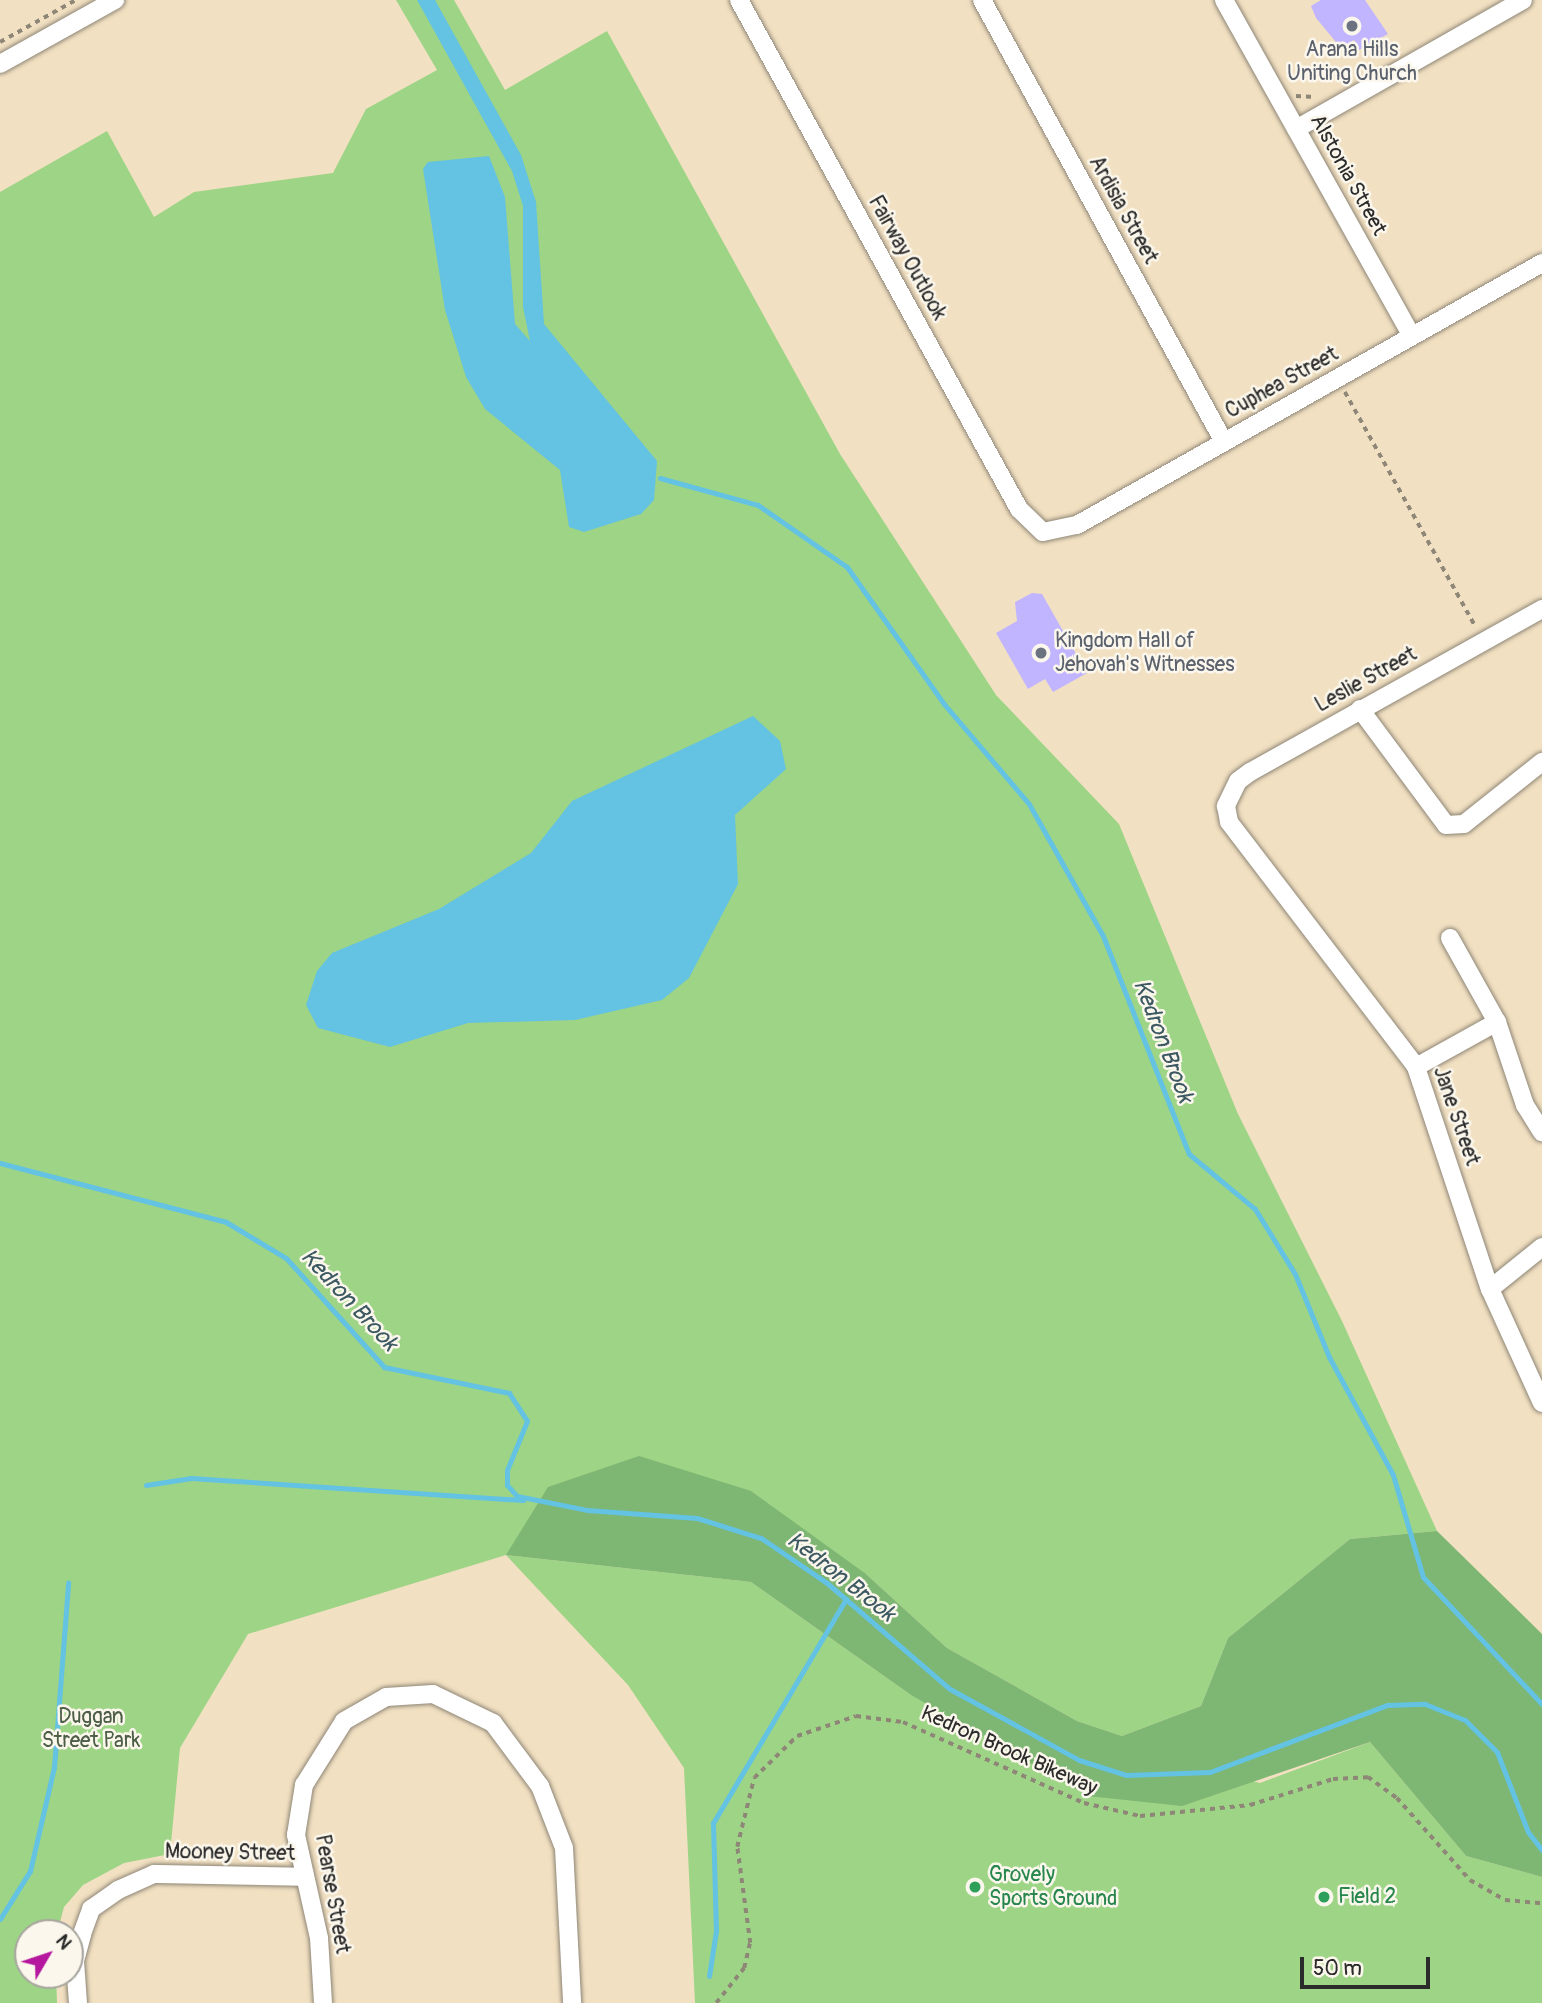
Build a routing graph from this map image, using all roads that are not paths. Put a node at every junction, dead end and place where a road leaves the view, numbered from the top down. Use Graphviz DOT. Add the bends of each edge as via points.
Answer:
graph roads {
  1 [pos="115,0"];
  2 [pos="739,0"];
  3 [pos="982,0"];
  4 [pos="1224,0"];
  5 [pos="1523,0"];
  6 [pos="0,64"];
  7 [pos="1296,128"];
  8 [pos="1542,263"];
  9 [pos="1412,336"];
  10 [pos="1224,442"];
  11 [pos="1043,532"];
  12 [pos="1542,608"];
  13 [pos="1360,709"];
  14 [pos="1542,762"];
  15 [pos="1226,806"];
  16 [pos="1450,938"];
  17 [pos="1497,1022"];
  18 [pos="1416,1067"];
  19 [pos="1542,1132"];
  20 [pos="1542,1247"];
  21 [pos="1490,1289"];
  22 [pos="1542,1403"];
  23 [pos="305,1877"];
  24 [pos="78,2003"];
  25 [pos="323,2003"];
  26 [pos="572,2003"];
  1 -- 6 [label="street"];
  2 -- 11 [label="street, Fairway Outlook" via="1019,509"];
  3 -- 10 [label="street, Ardisia Street"];
  4 -- 7 [label="street, Alstonia Street"];
  5 -- 7 [label="street"];
  7 -- 9 [label="street, Alstonia Street"];
  8 -- 9 [label="street, Cuphea Street"];
  9 -- 10 [label="street, Cuphea Street"];
  10 -- 11 [label="street, Cuphea Street" via="1077,525"];
  12 -- 13 [label="street, Leslie Street"];
  13 -- 14 [label="street" via="1446,825 1464,824"];
  13 -- 15 [label="street, Leslie Street" via="1244,777"];
  15 -- 18 [label="street, Jane Street" via="1229,822"];
  16 -- 17 [label="street"];
  17 -- 18 [label="street"];
  17 -- 19 [label="street" via="1525,1105"];
  18 -- 21 [label="street, Jane Street"];
  20 -- 21 [label="street"];
  21 -- 22 [label="street, Jane Street"];
  23 -- 24 [label="street, Mooney Street" via="153,1874 118,1890 91,1909 82,1934 75,1961"];
  23 -- 25 [label="street, Pearse Street" via="319,1938"];
  23 -- 26 [label="street, Pearse Street" via="296,1835 304,1785 344,1721 386,1697 433,1694 464,1704 493,1723 540,1786 564,1848"];
}
